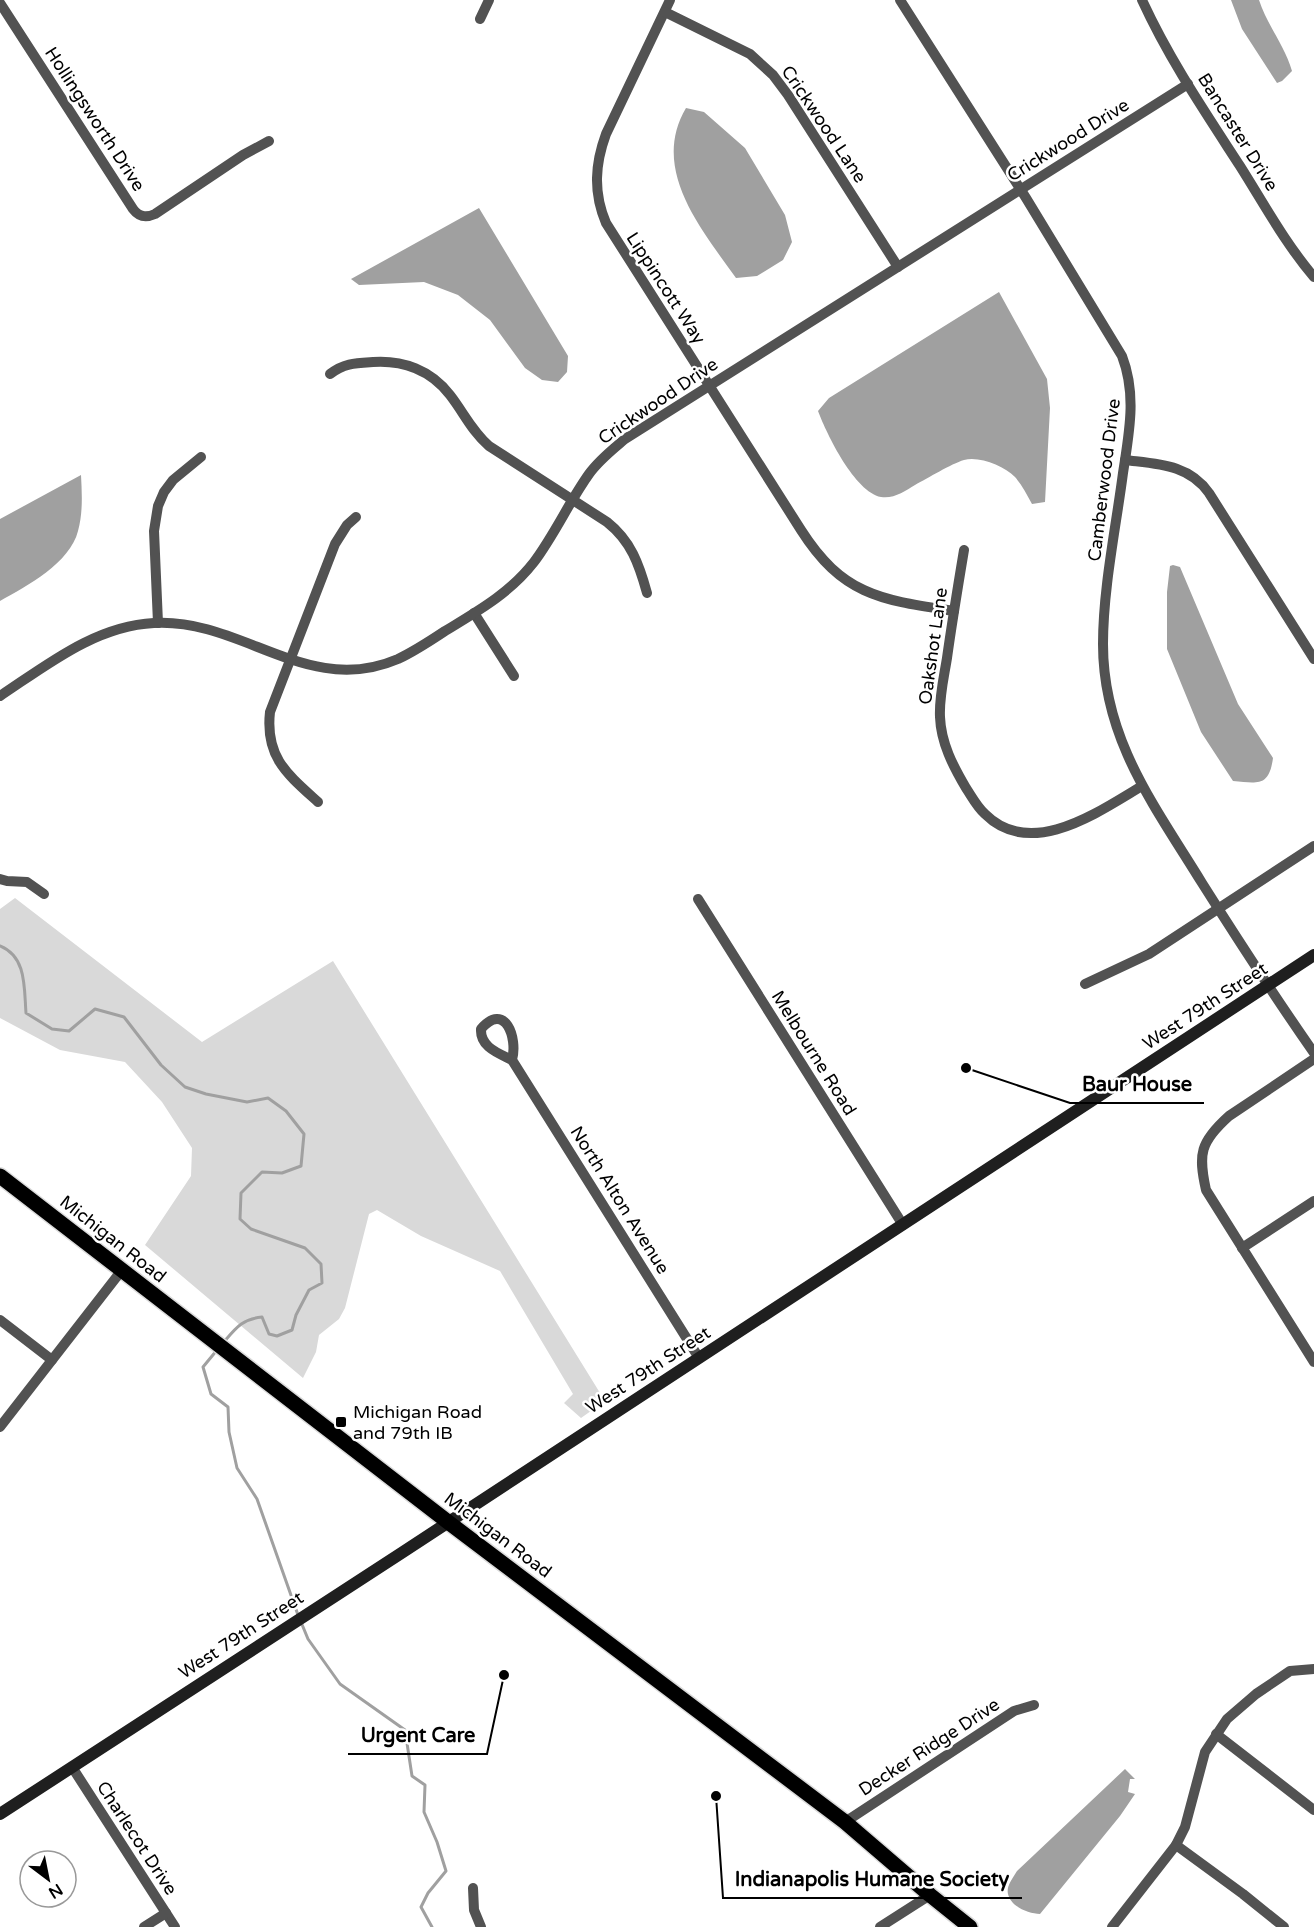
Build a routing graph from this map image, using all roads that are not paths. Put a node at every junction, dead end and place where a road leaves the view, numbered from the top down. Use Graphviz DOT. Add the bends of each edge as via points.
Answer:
graph roads {
  1 [pos="489,0"];
  2 [pos="670,0"];
  3 [pos="900,0"];
  4 [pos="1142,0"];
  5 [pos="0,3"];
  6 [pos="665,12"];
  7 [pos="480,19"];
  8 [pos="1188,84"];
  9 [pos="269,141"];
  10 [pos="1020,189"];
  11 [pos="898,267"];
  12 [pos="1314,277"];
  13 [pos="330,374"];
  14 [pos="709,386"];
  15 [pos="201,457"];
  16 [pos="1125,460"];
  17 [pos="573,500"];
  18 [pos="356,517"];
  19 [pos="964,550"];
  20 [pos="646,593"];
  21 [pos="954,611"];
  22 [pos="474,613"];
  23 [pos="158,623"];
  24 [pos="1314,659"];
  25 [pos="291,660"];
  26 [pos="514,676"];
  27 [pos="0,696"];
  28 [pos="1142,786"];
  29 [pos="318,802"];
  30 [pos="1314,846"];
  31 [pos="0,879"];
  32 [pos="44,894"];
  33 [pos="698,899"];
  34 [pos="1218,909"];
  35 [pos="1314,955"];
  36 [pos="1085,984"];
  37 [pos="1267,987"];
  38 [pos="1314,1053"];
  39 [pos="1314,1059"];
  40 [pos="512,1060"];
  41 [pos="0,1176"];
  42 [pos="1314,1201"];
  43 [pos="903,1225"];
  44 [pos="1242,1248"];
  45 [pos="122,1270"];
  46 [pos="0,1320"];
  47 [pos="699,1358"];
  48 [pos="52,1360"];
  49 [pos="1314,1362"];
  50 [pos="0,1427"];
  51 [pos="448,1522"];
  52 [pos="1314,1669"];
  53 [pos="1034,1705"];
  54 [pos="1216,1734"];
  55 [pos="72,1767"];
  56 [pos="1314,1810"];
  57 [pos="0,1814"];
  58 [pos="845,1822"];
  59 [pos="1176,1845"];
  60 [pos="473,1888"];
  61 [pos="930,1895"];
  62 [pos="166,1913"];
  63 [pos="144,1927"];
  64 [pos="175,1927"];
  65 [pos="481,1927"];
  66 [pos="880,1927"];
  67 [pos="970,1927"];
  68 [pos="1112,1927"];
  69 [pos="1284,1927"];
  1 -- 7 [label="street"];
  2 -- 6 [label="street, Lippincott Way"];
  3 -- 10 [label="street, Camberwood Drive"];
  4 -- 8 [label="street, Bancaster Drive"];
  5 -- 9 [label="street, Hollingsworth Drive" via="141,216 155,214"];
  6 -- 11 [label="street, Crickwood Lane" via="750,54 773,75"];
  6 -- 14 [label="street, Lippincott Way" via="603,141 597,166 597,195 612,234"];
  8 -- 10 [label="street, Crickwood Drive"];
  8 -- 12 [label="street, Bancaster Drive"];
  10 -- 11 [label="street, Crickwood Drive"];
  10 -- 16 [label="street, Camberwood Drive" via="1125,364 1131,402"];
  11 -- 14 [label="street, Crickwood Drive"];
  13 -- 17 [label="street" via="357,362 389,362 417,368 442,386 472,430 489,446"];
  14 -- 17 [label="street, Crickwood Drive" via="618,444 598,462"];
  14 -- 21 [label="street, Lippincott Way" via="811,546 830,568 880,598"];
  15 -- 23 [label="street" via="172,480 158,506 154,531"];
  16 -- 24 [label="street" via="1175,467 1204,485"];
  16 -- 28 [label="street, Camberwood Drive" via="1106,602 1104,664 1111,710"];
  17 -- 20 [label="street" via="623,537 638,562"];
  17 -- 22 [label="street, Crickwood Drive" via="522,576"];
  18 -- 25 [label="street" via="335,544"];
  19 -- 21 [label="street, Oakshot Lane"];
  21 -- 28 [label="street, Oakshot Lane" via="942,691 941,729 952,765 985,814 1014,831 1053,830 1086,819"];
  22 -- 25 [label="street, Crickwood Drive" via="386,664 345,670"];
  22 -- 26 [label="street"];
  23 -- 25 [label="street, Crickwood Drive" via="219,632"];
  23 -- 27 [label="street, Crickwood Drive" via="122,629 91,640"];
  25 -- 29 [label="street" via="270,712 271,743 287,774"];
  28 -- 34 [label="street, Camberwood Drive"];
  30 -- 34 [label="street"];
  31 -- 32 [label="street" via="27,882"];
  33 -- 43 [label="street, Melbourne Road"];
  34 -- 36 [label="street" via="1149,954"];
  34 -- 37 [label="street, Camberwood Drive"];
  35 -- 37 [label="main road, West 79th Street"];
  37 -- 38 [label="street, Camberwood Drive"];
  37 -- 43 [label="main road, West 79th Street"];
  39 -- 44 [label="street" via="1228,1116 1212,1133 1202,1155 1206,1190"];
  40 -- 47 [label="street, North Alton Avenue"];
  41 -- 45 [label="main road, Michigan Road"];
  42 -- 44 [label="street"];
  43 -- 47 [label="main road, West 79th Street"];
  44 -- 49 [label="street"];
  45 -- 48 [label="street"];
  45 -- 51 [label="main road, Michigan Road"];
  46 -- 48 [label="street"];
  47 -- 51 [label="main road, West 79th Street"];
  48 -- 50 [label="street"];
  51 -- 55 [label="main road, West 79th Street"];
  51 -- 58 [label="main road, Michigan Road"];
  52 -- 54 [label="street" via="1290,1671 1256,1694"];
  53 -- 58 [label="street, Decker Ridge Drive" via="1014,1711"];
  54 -- 56 [label="street"];
  54 -- 59 [label="street" via="1205,1752 1185,1827"];
  55 -- 57 [label="main road, West 79th Street"];
  55 -- 62 [label="street, Charlecot Drive"];
  58 -- 61 [label="main road, Michigan Road"];
  59 -- 68 [label="street"];
  59 -- 69 [label="street"];
  60 -- 65 [label="street" via="474,1910"];
  61 -- 66 [label="street"];
  61 -- 67 [label="main road, Michigan Road"];
  62 -- 63 [label="street"];
  62 -- 64 [label="street, Charlecot Drive"];
}
